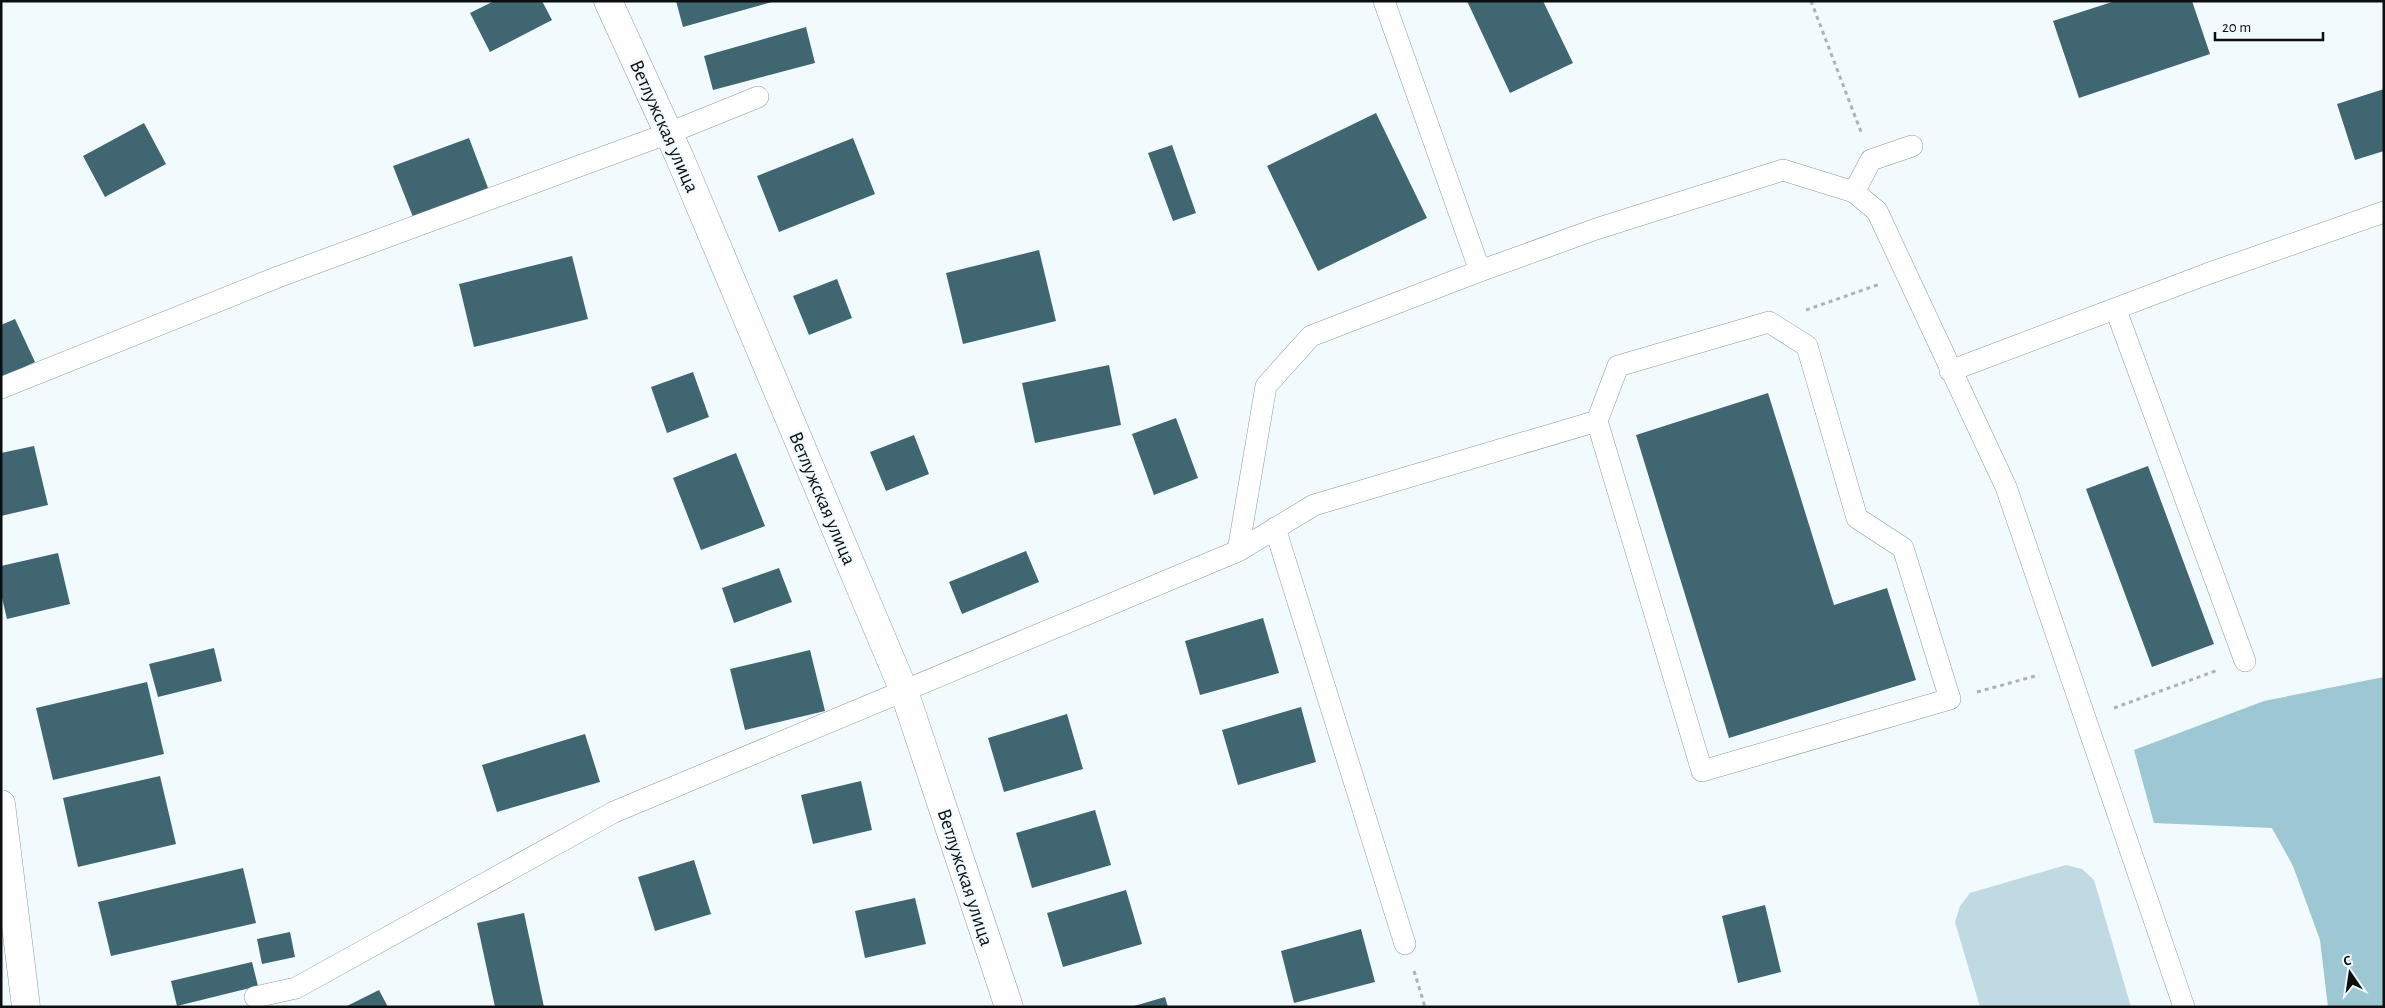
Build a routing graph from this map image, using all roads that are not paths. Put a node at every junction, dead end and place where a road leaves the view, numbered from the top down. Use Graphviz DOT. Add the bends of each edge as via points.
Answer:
graph roads {
  1 [pos="608,1"];
  2 [pos="1384,1"];
  3 [pos="758,98"];
  4 [pos="669,133"];
  5 [pos="1912,146"];
  6 [pos="1854,192"];
  7 [pos="2384,212"];
  8 [pos="1480,271"];
  9 [pos="2116,310"];
  10 [pos="1950,371"];
  11 [pos="1,388"];
  12 [pos="1597,421"];
  13 [pos="1275,528"];
  14 [pos="1238,551"];
  15 [pos="2245,661"];
  16 [pos="904,691"];
  17 [pos="1,804"];
  18 [pos="1405,944"];
  19 [pos="255,997"];
  20 [pos="26,1007"];
  21 [pos="1009,1007"];
  22 [pos="2184,1007"];
  1 -- 4 [label="street, Ветлужская улица"];
  2 -- 8 [label="lane"];
  3 -- 4 [label="lane"];
  4 -- 11 [label="lane" via="278,277"];
  4 -- 16 [label="street, Ветлужская улица"];
  5 -- 6 [label="lane" via="1871,160"];
  6 -- 8 [label="lane" via="1783,170 1596,229"];
  6 -- 10 [label="lane" via="1877,211"];
  7 -- 9 [label="lane" via="2207,274"];
  8 -- 14 [label="lane" via="1311,336 1266,386"];
  9 -- 10 [label="lane"];
  9 -- 15 [label="lane"];
  10 -- 22 [label="lane" via="2006,487"];
  12 -- 12 [label="lane" via="1618,366 1770,322 1807,346 1857,518 1903,548 1950,699 1702,771"];
  12 -- 13 [label="lane" via="1314,505"];
  13 -- 14 [label="lane"];
  13 -- 18 [label="lane"];
  14 -- 16 [label="lane"];
  16 -- 19 [label="lane" via="614,812 296,988"];
  16 -- 21 [label="street, Ветлужская улица"];
  17 -- 20 [label="street"];
}
